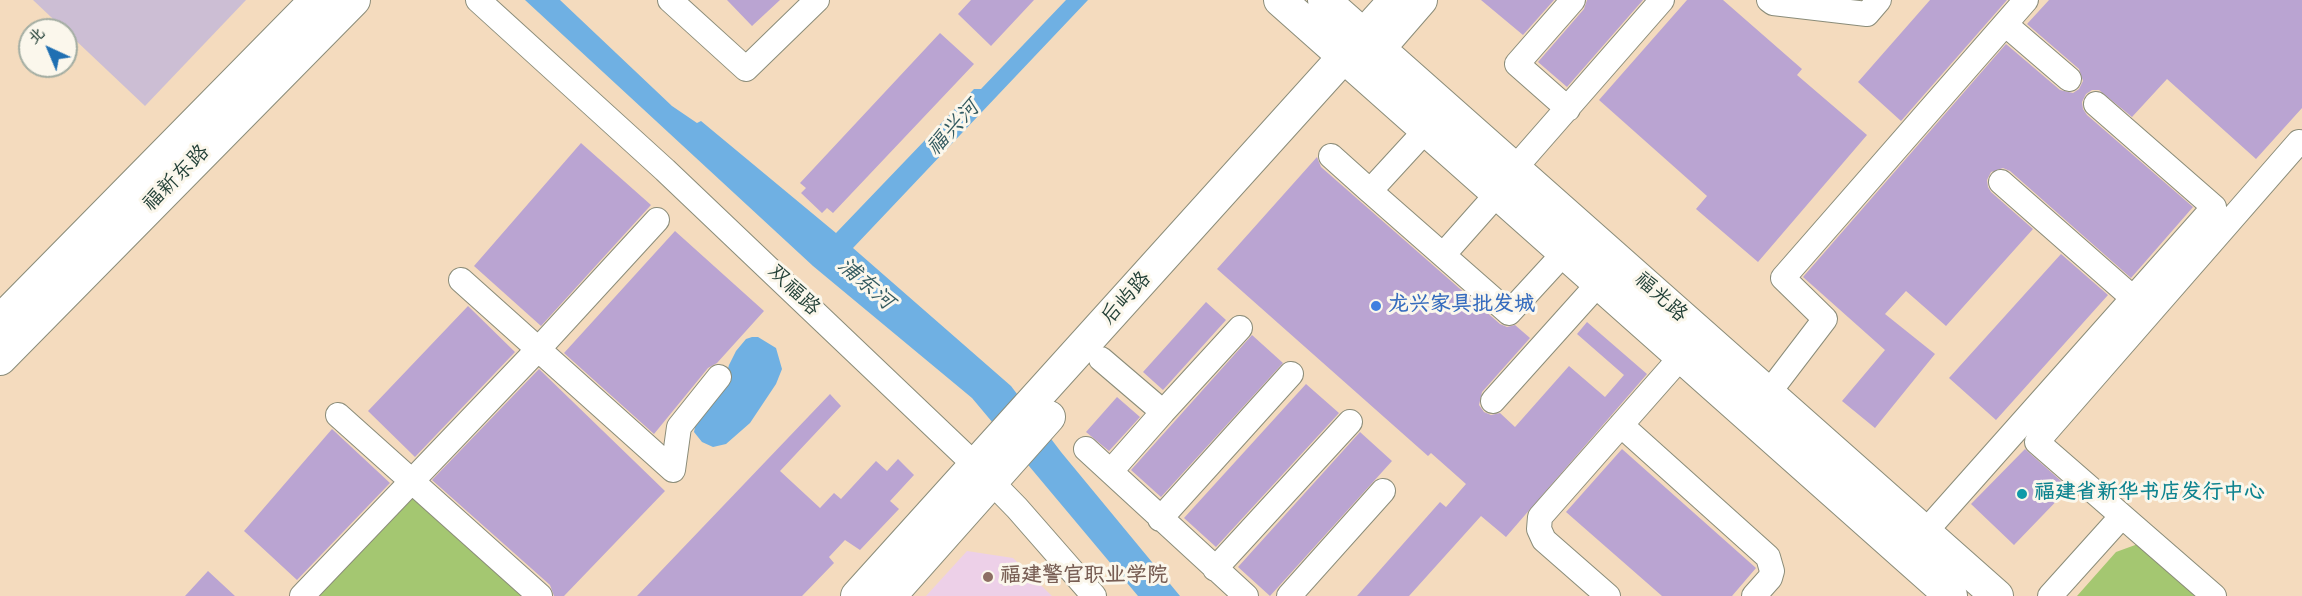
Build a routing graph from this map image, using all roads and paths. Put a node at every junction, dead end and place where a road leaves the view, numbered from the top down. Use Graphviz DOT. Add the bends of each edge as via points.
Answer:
graph roads {
  1 [pos="316,0"];
  2 [pos="354,0"];
  3 [pos="478,0"];
  4 [pos="670,0"];
  5 [pos="817,0"];
  6 [pos="1280,0"];
  7 [pos="1324,0"];
  8 [pos="1395,0"];
  9 [pos="1421,0"];
  10 [pos="1573,0"];
  11 [pos="1662,0"];
  12 [pos="1769,0"];
  13 [pos="1879,0"];
  14 [pos="2026,0"];
  15 [pos="2005,24"];
  16 [pos="1362,52"];
  17 [pos="2069,79"];
  18 [pos="2096,104"];
  19 [pos="1568,109"];
  20 [pos="1426,130"];
  21 [pos="2302,145"];
  22 [pos="1331,156"];
  23 [pos="1506,181"];
  24 [pos="2001,182"];
  25 [pos="1370,191"];
  26 [pos="657,220"];
  27 [pos="1565,252"];
  28 [pos="1443,255"];
  29 [pos="461,280"];
  30 [pos="1599,283"];
  31 [pos="2133,298"];
  32 [pos="0,321"];
  33 [pos="1240,328"];
  34 [pos="538,349"];
  35 [pos="1681,357"];
  36 [pos="0,358"];
  37 [pos="1101,359"];
  38 [pos="1291,375"];
  39 [pos="719,377"];
  40 [pos="1767,394"];
  41 [pos="1493,401"];
  42 [pos="1044,406"];
  43 [pos="1163,412"];
  44 [pos="338,415"];
  45 [pos="1350,422"];
  46 [pos="1621,425"];
  47 [pos="1086,449"];
  48 [pos="1111,471"];
  49 [pos="984,474"];
  50 [pos="412,481"];
  51 [pos="1383,491"];
  52 [pos="2122,516"];
  53 [pos="1160,519"];
  54 [pos="1926,531"];
  55 [pos="1215,569"];
  56 [pos="302,596"];
  57 [pos="540,596"];
  58 [pos="856,596"];
  59 [pos="890,596"];
  60 [pos="1094,596"];
  61 [pos="1246,596"];
  62 [pos="1289,596"];
  63 [pos="1608,596"];
  64 [pos="1754,596"];
  65 [pos="1951,596"];
  66 [pos="1997,596"];
  67 [pos="2050,596"];
  68 [pos="2214,596"];
  1 -- 32 [label="main road, 福新东路"];
  2 -- 36 [label="main road, 福新东路"];
  3 -- 49 [label="street, 双福路" via="665,170"];
  4 -- 5 [label="street" via="746,69"];
  6 -- 16 [label="main road, 福光路"];
  7 -- 16 [label="main road, 福光路"];
  8 -- 16 [label="main road, 后屿路"];
  9 -- 16 [label="main road, 后屿路"];
  10 -- 19 [label="street" via="1517,64"];
  11 -- 19 [label="street"];
  12 -- 13 [label="street" via="1867,14"];
  14 -- 15 [label="street"];
  15 -- 17 [label="street"];
  15 -- 40 [label="street" via="1783,278 1825,319"];
  16 -- 20 [label="main road, 福光路"];
  16 -- 23 [label="main road, 福光路"];
  16 -- 37 [label="main road, 后屿路"];
  16 -- 42 [label="main road, 后屿路"];
  18 -- 31 [label="street" via="2214,207"];
  19 -- 23 [label="street"];
  20 -- 23 [label="main road, 福光路"];
  20 -- 25 [label="street"];
  21 -- 52 [label="street" via="2299,142 2037,442"];
  22 -- 25 [label="street"];
  23 -- 27 [label="main road, 福光路"];
  23 -- 28 [label="street"];
  23 -- 40 [label="main road, 福光路"];
  24 -- 31 [label="street"];
  25 -- 28 [label="street"];
  26 -- 34 [label="street"];
  27 -- 28 [label="street" via="1509,313"];
  27 -- 30 [label="main road, 福光路"];
  29 -- 34 [label="street"];
  30 -- 35 [label="main road, 福光路"];
  30 -- 41 [label="street"];
  31 -- 54 [label="street"];
  33 -- 43 [label="street"];
  34 -- 39 [label="street" via="673,470 679,427"];
  34 -- 50 [label="street"];
  35 -- 46 [label="street"];
  35 -- 65 [label="main road, 福光路"];
  37 -- 42 [label="main road, 后屿路"];
  37 -- 43 [label="street"];
  38 -- 53 [label="street"];
  40 -- 54 [label="main road, 福光路"];
  42 -- 49 [label="main road"];
  43 -- 48 [label="street"];
  44 -- 50 [label="street"];
  45 -- 55 [label="street"];
  46 -- 63 [label="street" via="1538,524 1544,540"];
  46 -- 64 [label="street" via="1768,557 1770,578"];
  47 -- 48 [label="street"];
  48 -- 53 [label="street"];
  49 -- 58 [label="main road"];
  49 -- 59 [label="main road"];
  49 -- 60 [label="street, 双福路"];
  50 -- 56 [label="street"];
  50 -- 57 [label="street"];
  51 -- 62 [label="street"];
  52 -- 67 [label="street"];
  52 -- 68 [label="street"];
  53 -- 55 [label="street"];
  54 -- 66 [label="main road, 福光路"];
  55 -- 61 [label="street"];
}
